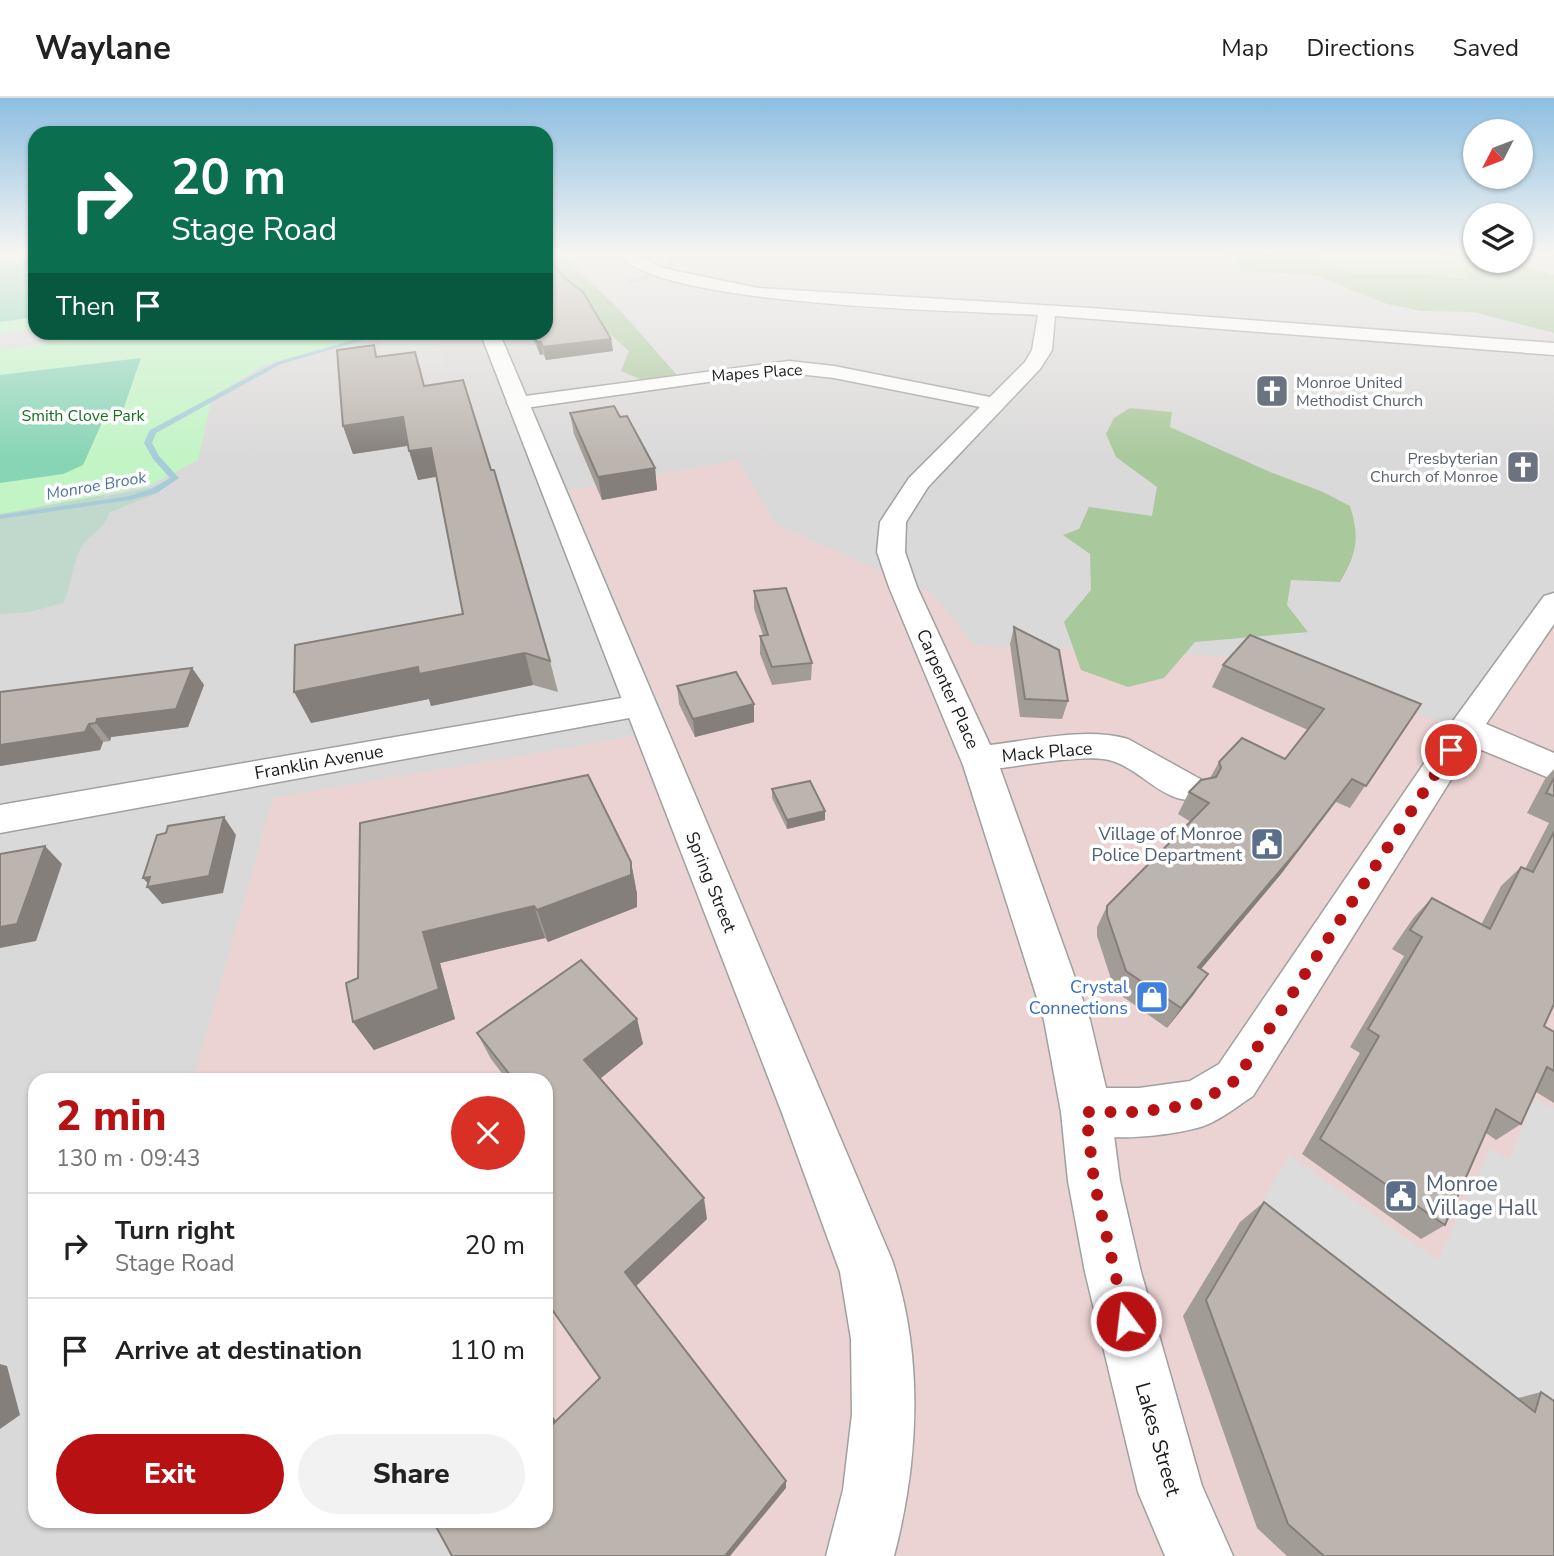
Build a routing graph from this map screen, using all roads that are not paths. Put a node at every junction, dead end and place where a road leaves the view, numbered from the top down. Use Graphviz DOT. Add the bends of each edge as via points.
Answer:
graph roads {
  1 [pos="1046,322"];
  2 [pos="1194,322"];
  3 [pos="492,340"];
  4 [pos="1554,349"];
  5 [pos="518,403"];
  6 [pos="995,404"];
  7 [pos="1554,603"];
  8 [pos="639,706"];
  9 [pos="1465,729"];
  10 [pos="978,758"];
  11 [pos="1554,767"];
  12 [pos="1189,789"];
  13 [pos="0,819"];
  14 [pos="1086,1112"];
  15 [pos="860,1556"];
  16 [pos="1199,1556"];
  1 -- 6 [label="street, Carpenter Place" via="1042,350 1033,365"];
  2 -- 4 [label="street"];
  3 -- 5 [label="street, Spring Street"];
  5 -- 6 [label="street, Mapes Place" via="789,367"];
  5 -- 8 [label="street, Spring Street"];
  6 -- 10 [label="street, Carpenter Place" via="918,483 893,522 891,552"];
  7 -- 9 [label="street"];
  8 -- 13 [label="street, Franklin Avenue"];
  8 -- 15 [label="street, Spring Street" via="868,1272 882,1370 881,1443"];
  9 -- 11 [label="street"];
  9 -- 14 [label="street" via="1236,1080 1197,1104 1139,1112"];
  10 -- 12 [label="street, Mack Place" via="1079,747 1116,748"];
  10 -- 14 [label="street, Carpenter Place" via="1067,1020"];
  14 -- 16 [label="street, Lakes Street" via="1094,1181 1113,1272 1171,1492"];
}
